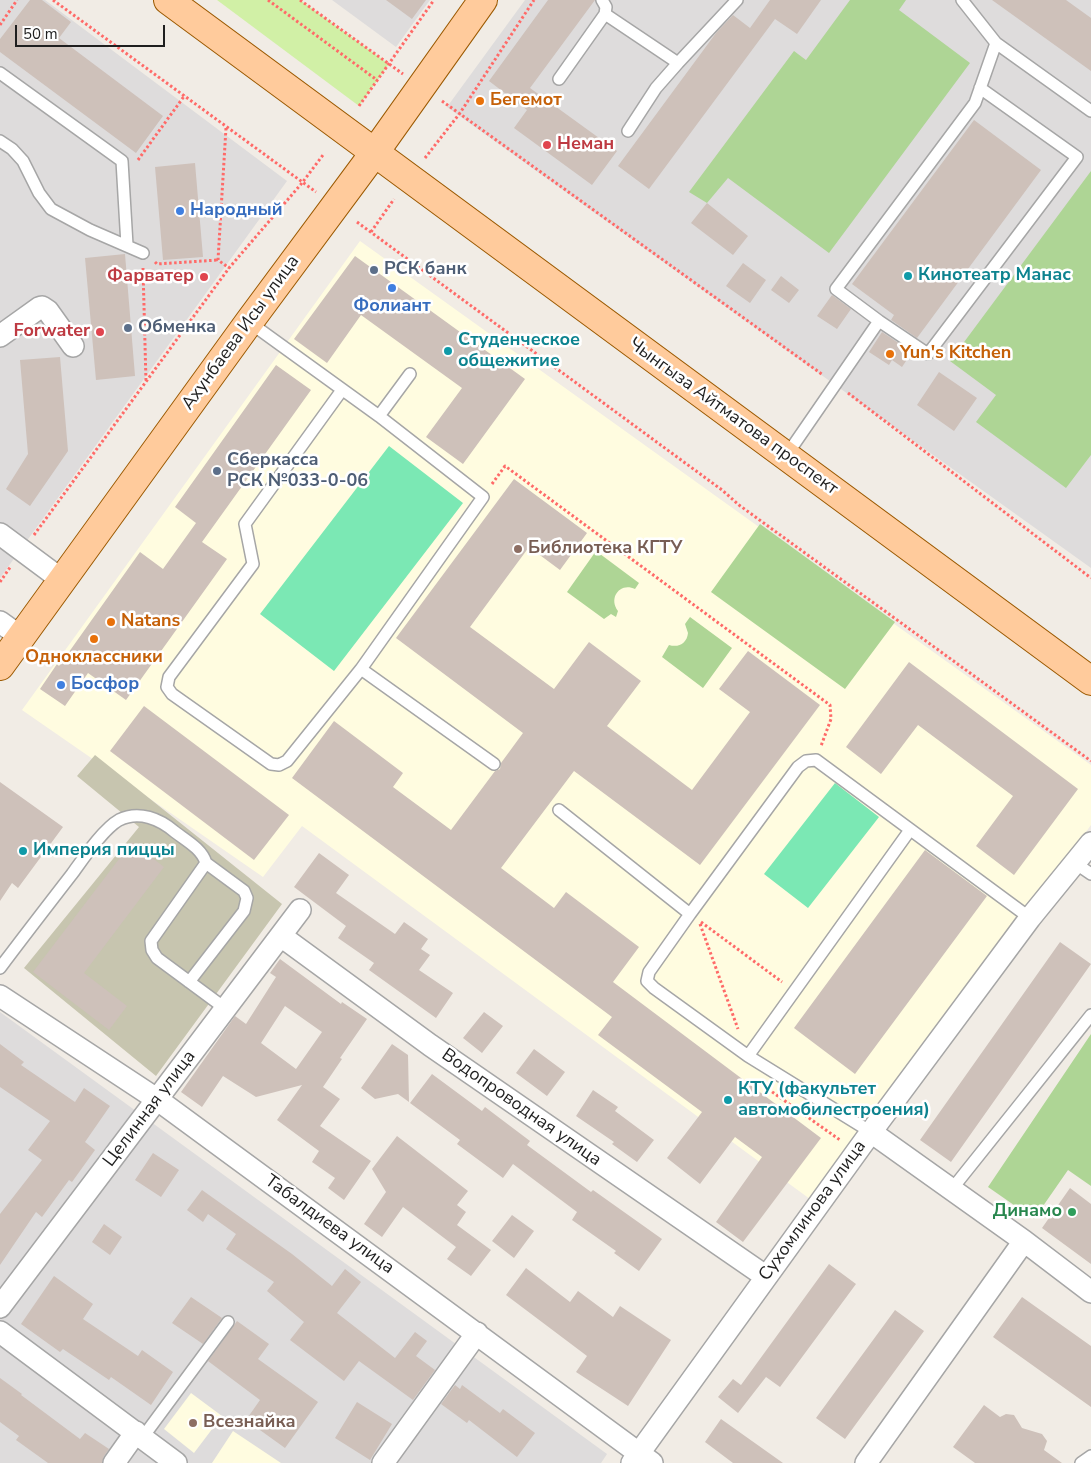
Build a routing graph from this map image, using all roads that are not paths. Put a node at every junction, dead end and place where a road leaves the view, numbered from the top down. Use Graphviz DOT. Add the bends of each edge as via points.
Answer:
graph roads {
  1 [pos="168,0"];
  2 [pos="483,0"];
  3 [pos="602,0"];
  4 [pos="737,0"];
  5 [pos="962,0"];
  6 [pos="605,14"];
  7 [pos="996,43"];
  8 [pos="678,63"];
  9 [pos="0,73"];
  10 [pos="559,79"];
  11 [pos="980,88"];
  12 [pos="1091,112"];
  13 [pos="628,131"];
  14 [pos="0,141"];
  15 [pos="375,152"];
  16 [pos="127,245"];
  17 [pos="143,252"];
  18 [pos="879,321"];
  19 [pos="249,322"];
  20 [pos="0,336"];
  21 [pos="73,346"];
  22 [pos="410,374"];
  23 [pos="342,390"];
  24 [pos="379,416"];
  25 [pos="786,456"];
  26 [pos="0,534"];
  27 [pos="62,580"];
  28 [pos="10,630"];
  29 [pos="0,666"];
  30 [pos="361,669"];
  31 [pos="1091,681"];
  32 [pos="494,764"];
  33 [pos="559,810"];
  34 [pos="910,830"];
  35 [pos="1091,843"];
  36 [pos="206,863"];
  37 [pos="1083,869"];
  38 [pos="300,910"];
  39 [pos="695,917"];
  40 [pos="1030,918"];
  41 [pos="281,936"];
  42 [pos="0,968"];
  43 [pos="189,982"];
  44 [pos="0,996"];
  45 [pos="226,1009"];
  46 [pos="1091,1015"];
  47 [pos="748,1056"];
  48 [pos="158,1100"];
  49 [pos="871,1132"];
  50 [pos="952,1189"];
  51 [pos="1024,1241"];
  52 [pos="765,1276"];
  53 [pos="1091,1292"];
  54 [pos="0,1308"];
  55 [pos="228,1322"];
  56 [pos="0,1332"];
  57 [pos="476,1333"];
  58 [pos="140,1435"];
  59 [pos="1091,1456"];
  60 [pos="641,1460"];
  61 [pos="114,1463"];
  62 [pos="176,1463"];
  63 [pos="383,1463"];
  64 [pos="866,1463"];
  65 [pos="1081,1463"];
  1 -- 15 [label="main road, Чынгыза Айтматова проспект"];
  2 -- 15 [label="main road, Ахунбаева Исы улица"];
  3 -- 6 [label="lane"];
  4 -- 8 [label="lane"];
  5 -- 7 [label="lane"];
  6 -- 8 [label="lane"];
  6 -- 10 [label="lane"];
  7 -- 11 [label="lane"];
  7 -- 12 [label="lane"];
  8 -- 13 [label="lane" via="656,88"];
  9 -- 16 [label="lane" via="122,161"];
  11 -- 18 [label="lane" via="975,103 836,289"];
  11 -- 18 [label="lane" via="1077,156 928,354"];
  14 -- 16 [label="lane" via="22,160 51,209"];
  15 -- 19 [label="main road, Ахунбаева Исы улица"];
  15 -- 25 [label="main road, Чынгыза Айтматова проспект"];
  16 -- 17 [label="lane"];
  18 -- 25 [label="lane"];
  19 -- 23 [label="lane"];
  19 -- 27 [label="main road, Ахунбаева Исы улица"];
  20 -- 21 [label="street" via="42,307"];
  22 -- 24 [label="lane"];
  23 -- 24 [label="lane"];
  23 -- 30 [label="lane" via="246,524 253,564 169,677 167,686 172,694 271,764 279,765 288,761"];
  24 -- 30 [label="lane" via="483,497"];
  25 -- 31 [label="main road, Чынгыза Айтматова проспект"];
  26 -- 27 [label="street"];
  27 -- 28 [label="main road, Ахунбаева Исы улица"];
  28 -- 29 [label="main road, Ахунбаева Исы улица"];
  30 -- 32 [label="lane"];
  33 -- 39 [label="lane"];
  34 -- 39 [label="lane" via="816,760 806,761 798,767"];
  34 -- 40 [label="lane"];
  34 -- 47 [label="lane"];
  35 -- 37 [label="street, Сухомлинова улица"];
  36 -- 42 [label="lane" via="203,854 166,825 144,816 120,820 90,850"];
  36 -- 43 [label="lane" via="151,941 157,958"];
  36 -- 43 [label="lane" via="244,892 247,898 244,911"];
  37 -- 40 [label="street, Сухомлинова улица"];
  38 -- 41 [label="street, Целинная улица"];
  39 -- 47 [label="lane" via="654,964 647,981"];
  40 -- 49 [label="street, Сухомлинова улица"];
  41 -- 45 [label="street, Целинная улица"];
  41 -- 52 [label="street, Водопроводная улица" via="430,1045"];
  43 -- 45 [label="lane"];
  44 -- 48 [label="street, Табалдиева улица"];
  45 -- 48 [label="street, Целинная улица"];
  46 -- 50 [label="lane"];
  47 -- 49 [label="lane"];
  48 -- 54 [label="street, Целинная улица"];
  48 -- 57 [label="street, Табалдиева улица"];
  49 -- 50 [label="street"];
  49 -- 52 [label="street, Сухомлинова улица"];
  50 -- 51 [label="street"];
  51 -- 53 [label="street"];
  51 -- 64 [label="street"];
  52 -- 60 [label="street, Сухомлинова улица"];
  55 -- 58 [label="lane"];
  56 -- 58 [label="street"];
  57 -- 60 [label="street, Табалдиева улица"];
  57 -- 63 [label="street"];
  58 -- 61 [label="street"];
  58 -- 62 [label="street"];
  59 -- 65 [label="lane"];
}
